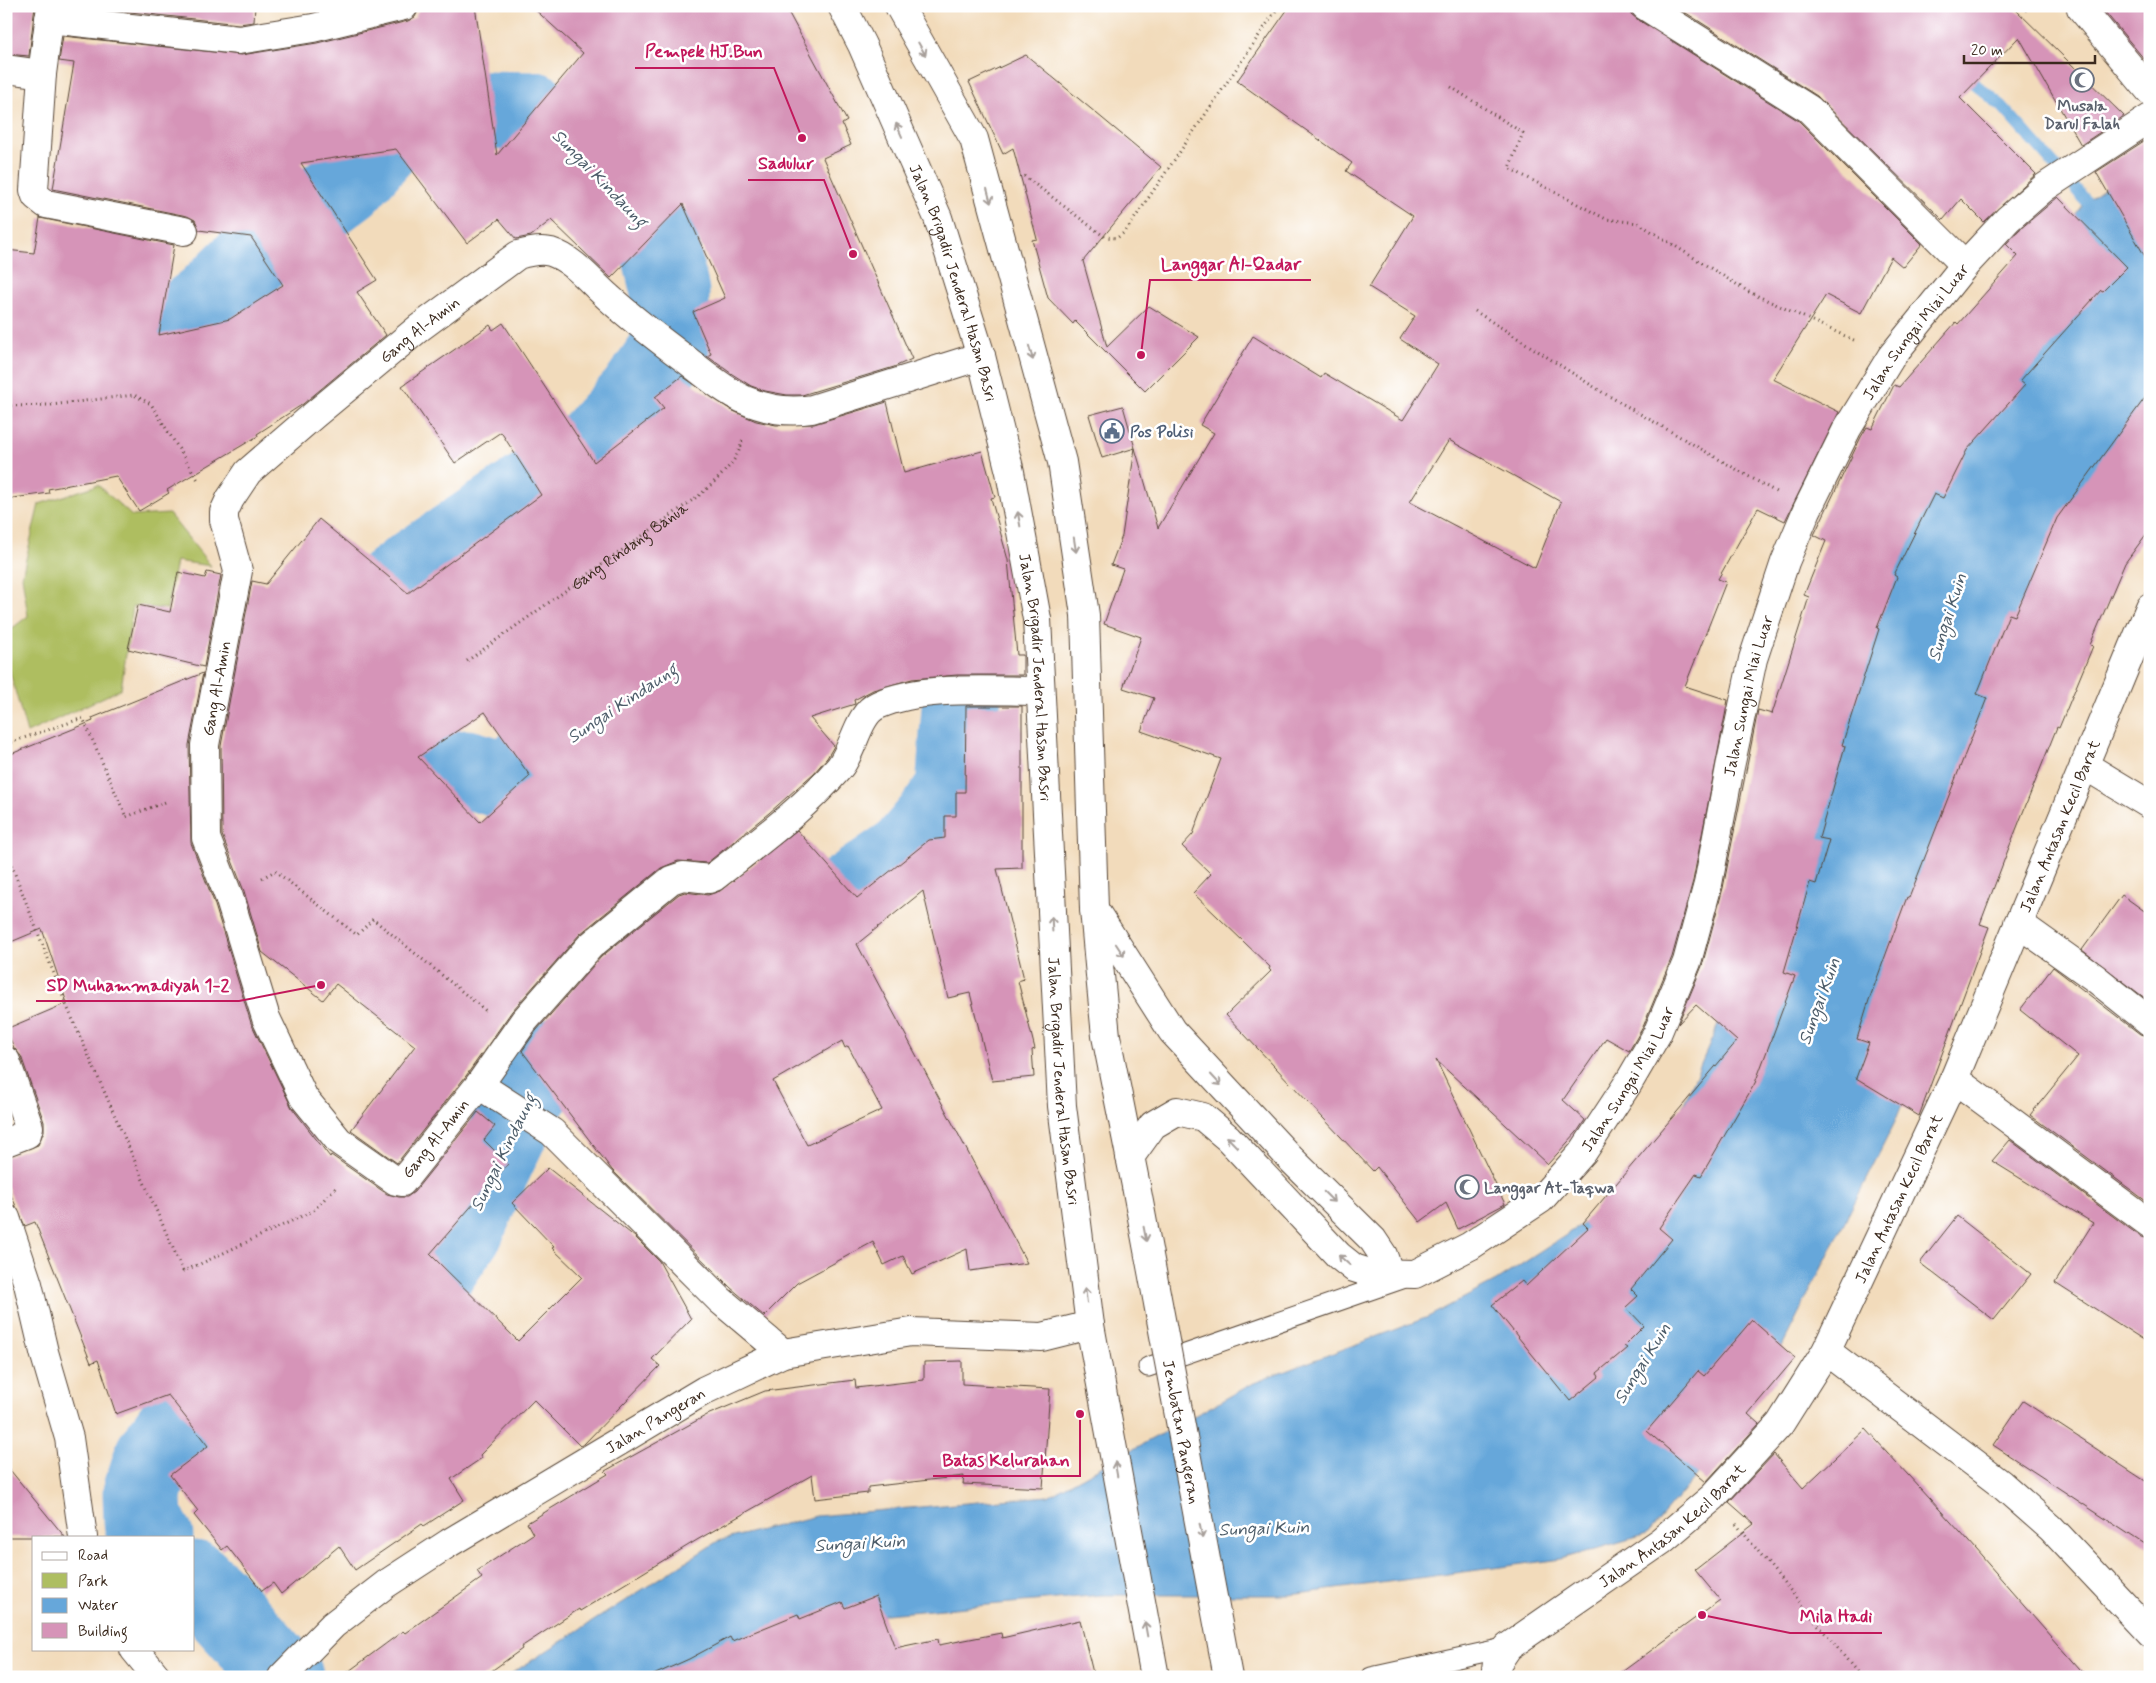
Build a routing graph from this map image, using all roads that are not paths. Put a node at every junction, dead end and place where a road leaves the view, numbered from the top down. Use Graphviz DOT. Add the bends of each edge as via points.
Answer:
graph roads {
  1 [pos="404,6"];
  2 [pos="842,6"];
  3 [pos="899,6"];
  4 [pos="1645,6"];
  5 [pos="2081,8"];
  6 [pos="50,13"];
  7 [pos="6,69"];
  8 [pos="42,74"];
  9 [pos="2150,91"];
  10 [pos="2150,118"];
  11 [pos="184,231"];
  12 [pos="1965,265"];
  13 [pos="981,356"];
  14 [pos="2150,607"];
  15 [pos="1039,691"];
  16 [pos="2084,765"];
  17 [pos="2150,805"];
  18 [pos="1094,909"];
  19 [pos="2018,923"];
  20 [pos="2150,1022"];
  21 [pos="6,1061"];
  22 [pos="1954,1079"];
  23 [pos="490,1091"];
  24 [pos="6,1142"];
  25 [pos="1130,1156"];
  26 [pos="6,1218"];
  27 [pos="2150,1224"];
  28 [pos="1402,1273"];
  29 [pos="1090,1325"];
  30 [pos="1826,1350"];
  31 [pos="783,1353"];
  32 [pos="1148,1367"];
  33 [pos="83,1536"];
  34 [pos="2150,1633"];
  35 [pos="1508,1647"];
  36 [pos="135,1650"];
  37 [pos="157,1677"];
  38 [pos="282,1677"];
  39 [pos="1155,1677"];
  40 [pos="1228,1677"];
  41 [pos="1371,1677"];
  42 [pos="1495,1677"];
  1 -- 6 [label="main road" via="313,28 239,40"];
  13 -- 2 [label="main road, Jalan Brigadir Jenderal Hasan Basri, one-way" via="938,218"];
  3 -- 18 [label="main road, one-way" via="974,139 1062,462 1085,615"];
  4 -- 12 [label="main road" via="1809,109"];
  5 -- 9 [label="main road"];
  6 -- 8 [label="main road"];
  7 -- 8 [label="main road"];
  8 -- 11 [label="main road" via="36,196 46,204"];
  10 -- 12 [label="main road, Jalan Sungai Miai Luar" via="2046,187 2008,219"];
  12 -- 28 [label="main road, Jalan Sungai Miai Luar" via="1891,357 1847,429 1785,562 1753,659 1708,884 1686,962 1656,1034 1583,1152 1541,1199 1470,1246"];
  15 -- 13 [label="main road, Jalan Brigadir Jenderal Hasan Basri, one-way" via="1037,619 1010,472"];
  13 -- 23 [label="main road, Gang Al-Amin" via="812,410 799,412 768,408 744,400 710,378 630,317 566,259 541,250 518,255 419,328 248,472 224,512 238,571 204,745 204,786 206,838 229,897 266,1018 304,1098 339,1141 396,1181 402,1182"];
  14 -- 16 [label="main road, Jalan Antasan Kecil Barat"];
  15 -- 23 [label="main road" via="913,694 876,705 865,714 841,767 790,818 714,878 683,876 671,880 590,946 515,1034"];
  29 -- 15 [label="main road, Jalan Brigadir Jenderal Hasan Basri, one-way" via="1062,1106"];
  16 -- 17 [label="main road"];
  16 -- 19 [label="main road, Jalan Antasan Kecil Barat"];
  18 -- 25 [label="main road" via="1106,1036"];
  18 -- 28 [label="main road, one-way" via="1172,1030"];
  19 -- 20 [label="main road"];
  19 -- 22 [label="main road, Jalan Antasan Kecil Barat"];
  21 -- 24 [label="main road" via="29,1127 27,1134"];
  22 -- 27 [label="main road"];
  22 -- 30 [label="main road, Jalan Antasan Kecil Barat"];
  23 -- 31 [label="main road" via="552,1132 720,1300"];
  28 -- 25 [label="main road, one-way" via="1370,1273 1354,1268 1228,1138 1203,1117 1177,1110 1153,1125"];
  25 -- 40 [label="main road, Jembatan Pangeran, one-way, bridge"];
  26 -- 33 [label="main road" via="28,1284 69,1438"];
  28 -- 32 [label="lane"];
  29 -- 31 [label="main road, Jalan Pangeran" via="1042,1337 911,1332"];
  39 -- 29 [label="main road, Jalan Brigadir Jenderal Hasan Basri, one-way"];
  30 -- 34 [label="main road" via="2015,1496 2051,1528"];
  30 -- 35 [label="main road, Jalan Antasan Kecil Barat" via="1780,1424 1713,1497 1661,1541"];
  31 -- 38 [label="main road, Jalan Pangeran" via="705,1390 449,1543 386,1584 333,1625"];
  35 -- 41 [label="lane"];
  35 -- 42 [label="main road, Jalan Antasan Kecil Barat" via="1498,1663"];
  36 -- 37 [label="main road"];
}
